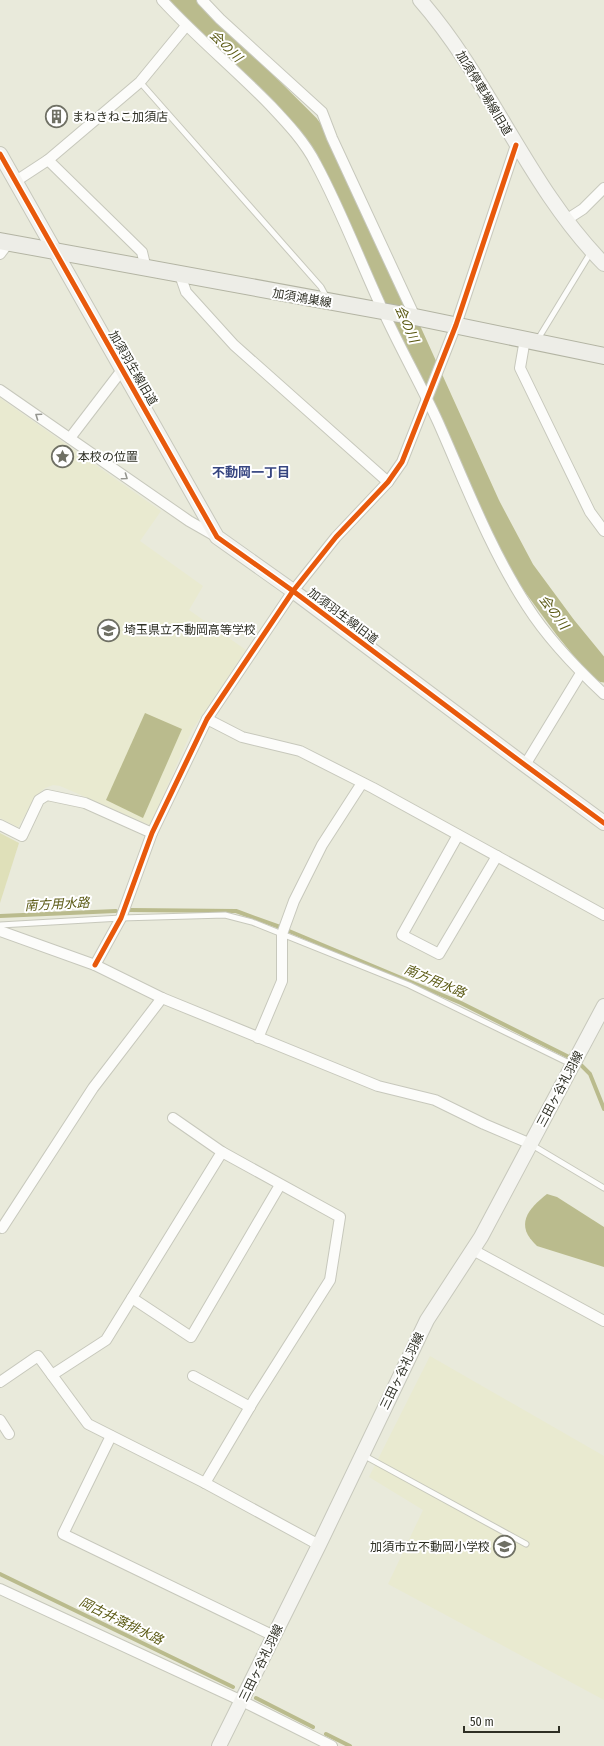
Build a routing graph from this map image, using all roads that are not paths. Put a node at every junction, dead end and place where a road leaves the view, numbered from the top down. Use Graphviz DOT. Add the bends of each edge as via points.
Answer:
graph roads {
  1 [pos="162,0"];
  2 [pos="202,0"];
  3 [pos="420,0"];
  4 [pos="186,26"];
  5 [pos="140,82"];
  6 [pos="516,145"];
  7 [pos="0,154"];
  8 [pos="48,160"];
  9 [pos="16,181"];
  10 [pos="604,188"];
  11 [pos="566,220"];
  12 [pos="3,246"];
  13 [pos="54,250"];
  14 [pos="591,251"];
  15 [pos="604,264"];
  16 [pos="146,269"];
  17 [pos="180,275"];
  18 [pos="330,303"];
  19 [pos="387,313"];
  20 [pos="412,317"];
  21 [pos="456,325"];
  22 [pos="530,341"];
  23 [pos="604,356"];
  24 [pos="122,370"];
  25 [pos="0,390"];
  26 [pos="427,397"];
  27 [pos="70,438"];
  28 [pos="388,482"];
  29 [pos="604,531"];
  30 [pos="217,537"];
  31 [pos="293,591"];
  32 [pos="581,673"];
  33 [pos="604,694"];
  34 [pos="207,719"];
  35 [pos="525,765"];
  36 [pos="362,782"];
  37 [pos="604,823"];
  38 [pos="0,825"];
  39 [pos="152,833"];
  40 [pos="458,835"];
  41 [pos="497,856"];
  42 [pos="122,913"];
  43 [pos="604,915"];
  44 [pos="0,925"];
  45 [pos="283,930"];
  46 [pos="0,931"];
  47 [pos="95,965"];
  48 [pos="162,998"];
  49 [pos="604,1006"];
  50 [pos="258,1038"];
  51 [pos="574,1061"];
  52 [pos="173,1118"];
  53 [pos="531,1144"];
  54 [pos="222,1152"];
  55 [pos="280,1185"];
  56 [pos="604,1188"];
  57 [pos="0,1227"];
  58 [pos="473,1250"];
  59 [pos="132,1298"];
  60 [pos="604,1321"];
  61 [pos="52,1375"];
  62 [pos="193,1376"];
  63 [pos="0,1382"];
  64 [pos="250,1408"];
  65 [pos="0,1420"];
  66 [pos="9,1434"];
  67 [pos="111,1436"];
  68 [pos="362,1455"];
  69 [pos="205,1483"];
  70 [pos="526,1544"];
  71 [pos="319,1545"];
  72 [pos="0,1589"];
  73 [pos="274,1636"];
  74 [pos="245,1695"];
  75 [pos="219,1746"];
  76 [pos="332,1746"];
  1 -- 4 [label="street"];
  2 -- 20 [label="street" via="322,112"];
  3 -- 6 [label="street, 加須停車場線旧道" via="440,22 454,43"];
  4 -- 5 [label="street"];
  4 -- 19 [label="street" via="239,74 290,126 316,162"];
  5 -- 8 [label="street"];
  5 -- 18 [label="lane" via="321,287"];
  6 -- 11 [label="street, 加須停車場線旧道"];
  6 -- 21 [label="street"];
  7 -- 9 [label="street, 加須羽生線旧道"];
  8 -- 9 [label="street"];
  8 -- 16 [label="street" via="142,252"];
  9 -- 13 [label="street, 加須羽生線旧道"];
  10 -- 11 [label="street"];
  11 -- 14 [label="street, 加須停車場線旧道"];
  12 -- 13 [label="main road, 加須鴻巣線"];
  13 -- 16 [label="main road, 加須鴻巣線"];
  13 -- 24 [label="street, 加須羽生線旧道"];
  14 -- 15 [label="street, 加須停車場線旧道"];
  14 -- 22 [label="lane"];
  16 -- 17 [label="main road, 加須鴻巣線"];
  17 -- 18 [label="main road, 加須鴻巣線"];
  17 -- 28 [label="street" via="186,292 234,345"];
  18 -- 19 [label="main road, 加須鴻巣線"];
  19 -- 20 [label="main road, 加須鴻巣線"];
  19 -- 26 [label="street"];
  20 -- 21 [label="main road, 加須鴻巣線"];
  21 -- 22 [label="main road, 加須鴻巣線"];
  21 -- 26 [label="street"];
  22 -- 23 [label="main road, 加須鴻巣線"];
  22 -- 29 [label="street" via="520,368 590,512"];
  24 -- 27 [label="street"];
  24 -- 30 [label="street, 加須羽生線旧道"];
  27 -- 25 [label="street, one-way"];
  26 -- 28 [label="street" via="402,462"];
  26 -- 32 [label="street" via="478,513 510,577 536,620"];
  27 -- 30 [label="street, one-way"];
  28 -- 31 [label="street" via="336,537"];
  30 -- 31 [label="street, 加須羽生線旧道"];
  31 -- 34 [label="street"];
  31 -- 35 [label="street, 加須羽生線旧道"];
  32 -- 33 [label="street"];
  32 -- 35 [label="street"];
  34 -- 36 [label="street" via="242,737 300,751"];
  34 -- 39 [label="street"];
  35 -- 37 [label="street, 加須羽生線旧道"];
  36 -- 40 [label="street"];
  36 -- 45 [label="street" via="322,845 294,901"];
  38 -- 39 [label="street" via="22,836 39,800 47,795 84,803"];
  39 -- 42 [label="street"];
  40 -- 41 [label="street"];
  40 -- 41 [label="street" via="402,935 439,954"];
  41 -- 43 [label="street"];
  42 -- 44 [label="lane"];
  42 -- 45 [label="lane" via="225,915"];
  42 -- 47 [label="street"];
  45 -- 50 [label="street" via="282,981"];
  45 -- 51 [label="lane"];
  46 -- 47 [label="street"];
  47 -- 48 [label="street"];
  48 -- 50 [label="street"];
  48 -- 57 [label="street" via="93,1088 2,1228"];
  49 -- 51 [label="street, 三田ヶ谷礼羽線"];
  50 -- 53 [label="street" via="378,1086 435,1100"];
  51 -- 53 [label="street, 三田ヶ谷礼羽線"];
  52 -- 54 [label="street"];
  53 -- 56 [label="lane"];
  53 -- 58 [label="street, 三田ヶ谷礼羽線"];
  54 -- 55 [label="street"];
  54 -- 59 [label="street"];
  55 -- 59 [label="street" via="191,1337"];
  55 -- 64 [label="street" via="340,1217 330,1280"];
  58 -- 60 [label="street"];
  58 -- 68 [label="street, 三田ヶ谷礼羽線" via="427,1320"];
  59 -- 61 [label="street" via="106,1340"];
  61 -- 63 [label="street" via="38,1356"];
  61 -- 67 [label="street" via="88,1424"];
  62 -- 64 [label="street"];
  64 -- 69 [label="street"];
  65 -- 66 [label="street"];
  67 -- 69 [label="street"];
  67 -- 73 [label="street" via="63,1534"];
  68 -- 70 [label="lane"];
  68 -- 71 [label="street, 三田ヶ谷礼羽線"];
  69 -- 71 [label="street"];
  71 -- 73 [label="street, 三田ヶ谷礼羽線"];
  72 -- 74 [label="street"];
  73 -- 74 [label="street, 三田ヶ谷礼羽線"];
  74 -- 75 [label="street, 三田ヶ谷礼羽線"];
  74 -- 76 [label="street"];
}
